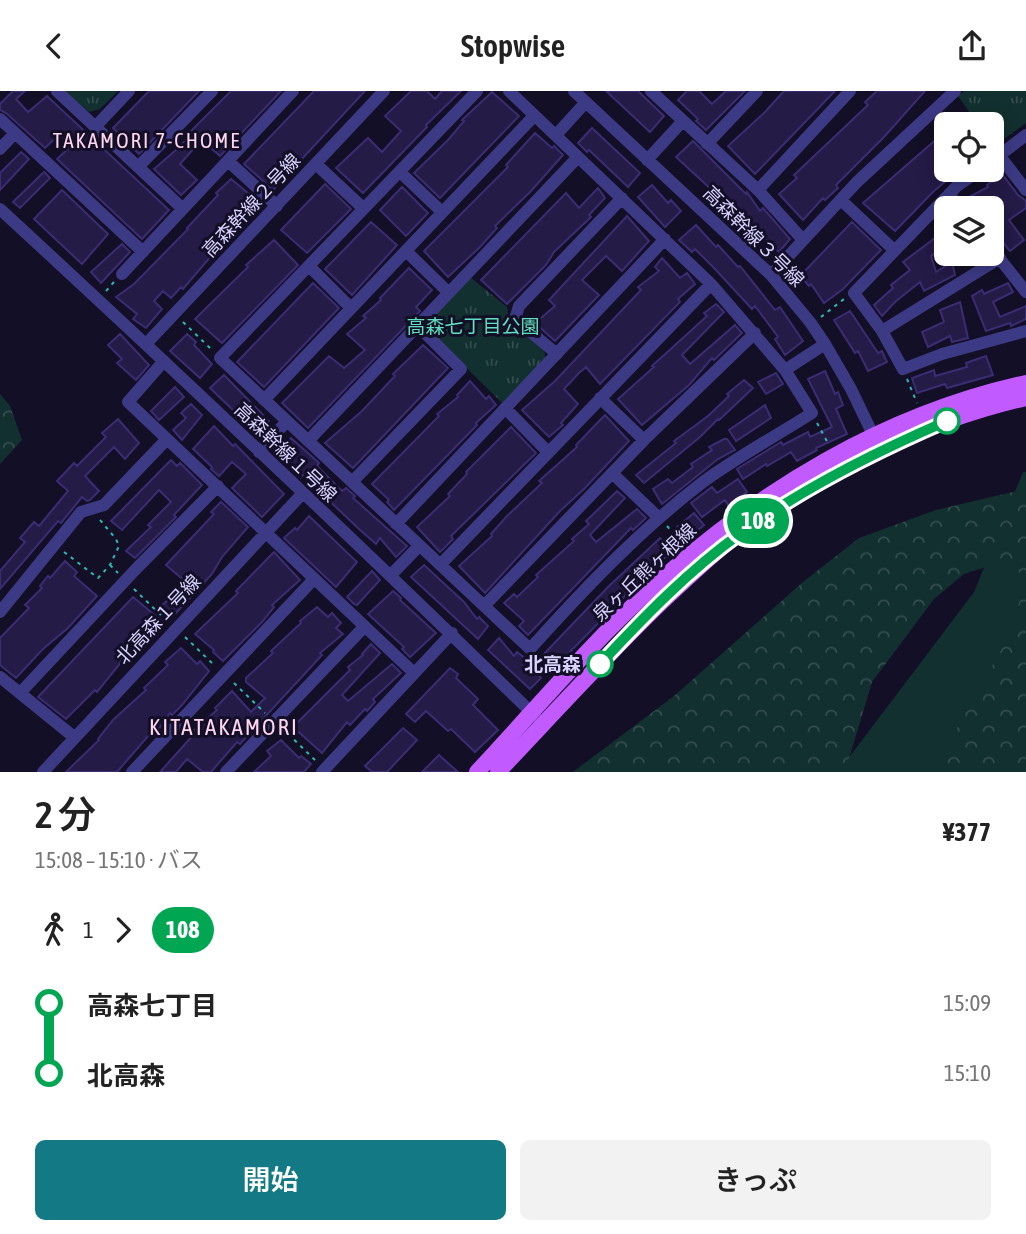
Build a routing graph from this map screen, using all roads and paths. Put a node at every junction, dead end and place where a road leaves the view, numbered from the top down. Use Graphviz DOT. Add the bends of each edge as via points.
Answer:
graph roads {
  1 [pos="57,91"];
  2 [pos="129,91"];
  3 [pos="212,91"];
  4 [pos="293,91"];
  5 [pos="384,91"];
  6 [pos="477,91"];
  7 [pos="509,91"];
  8 [pos="575,91"];
  9 [pos="757,91"];
  10 [pos="850,91"];
  11 [pos="955,91"];
  12 [pos="659,93"];
  13 [pos="586,102"];
  14 [pos="534,116"];
  15 [pos="0,119"];
  16 [pos="682,122"];
  17 [pos="96,126"];
  18 [pos="15,133"];
  19 [pos="556,135"];
  20 [pos="1026,135"];
  21 [pos="707,144"];
  22 [pos="0,149"];
  23 [pos="1004,152"];
  24 [pos="578,157"];
  25 [pos="647,159"];
  26 [pos="228,161"];
  27 [pos="316,164"];
  28 [pos="139,166"];
  29 [pos="1004,167"];
  30 [pos="400,172"];
  31 [pos="964,182"];
  32 [pos="758,190"];
  33 [pos="1026,190"];
  34 [pos="949,194"];
  35 [pos="622,198"];
  36 [pos="841,200"];
  37 [pos="277,206"];
  38 [pos="363,208"];
  39 [pos="0,209"];
  40 [pos="183,209"];
  41 [pos="442,212"];
  42 [pos="664,239"];
  43 [pos="803,240"];
  44 [pos="894,250"];
  45 [pos="406,251"];
  46 [pos="143,252"];
  47 [pos="1004,264"];
  48 [pos="309,266"];
  49 [pos="978,266"];
  50 [pos="122,274"];
  51 [pos="771,275"];
  52 [pos="711,284"];
  53 [pos="1026,292"];
  54 [pos="449,293"];
  55 [pos="854,293"];
  56 [pos="98,300"];
  57 [pos="351,308"];
  58 [pos="174,314"];
  59 [pos="819,318"];
  60 [pos="418,326"];
  61 [pos="882,331"];
  62 [pos="1026,331"];
  63 [pos="755,333"];
  64 [pos="146,344"];
  65 [pos="825,344"];
  66 [pos="557,354"];
  67 [pos="220,358"];
  68 [pos="164,362"];
  69 [pos="903,369"];
  70 [pos="785,370"];
  71 [pos="1026,383"];
  72 [pos="1026,397"];
  73 [pos="600,398"];
  74 [pos="264,400"];
  75 [pos="919,407"];
  76 [pos="505,408"];
  77 [pos="811,413"];
  78 [pos="287,421"];
  79 [pos="167,439"];
  80 [pos="644,440"];
  81 [pos="308,441"];
  82 [pos="877,443"];
  83 [pos="830,447"];
  84 [pos="258,452"];
  85 [pos="548,452"];
  86 [pos="612,473"];
  87 [pos="352,482"];
  88 [pos="218,486"];
  89 [pos="302,494"];
  90 [pos="90,509"];
  91 [pos="659,518"];
  92 [pos="396,524"];
  93 [pos="266,533"];
  94 [pos="55,544"];
  95 [pos="419,545"];
  96 [pos="684,547"];
  97 [pos="440,565"];
  98 [pos="390,576"];
  99 [pos="314,579"];
  100 [pos="484,606"];
  101 [pos="0,612"];
  102 [pos="364,627"];
  103 [pos="452,633"];
  104 [pos="414,673"];
  105 [pos="0,677"];
  106 [pos="21,692"];
  107 [pos="538,719"];
  108 [pos="74,737"];
  109 [pos="43,772"];
  110 [pos="132,772"];
  111 [pos="226,772"];
  112 [pos="321,772"];
  113 [pos="477,772"];
  114 [pos="498,772"];
  1 -- 17 [label="street"];
  2 -- 17 [label="street"];
  3 -- 28 [label="street"];
  4 -- 26 [label="street"];
  5 -- 27 [label="street, 高森幹線２号線"];
  6 -- 30 [label="street"];
  7 -- 14 [label="street"];
  8 -- 13 [label="street, 高森幹線３号線"];
  9 -- 21 [label="street"];
  10 -- 32 [label="street"];
  11 -- 36 [label="street"];
  12 -- 16 [label="street"];
  13 -- 19 [label="street"];
  13 -- 25 [label="street, 高森幹線３号線"];
  14 -- 19 [label="street"];
  14 -- 41 [label="street"];
  15 -- 18 [label="street"];
  16 -- 21 [label="street"];
  16 -- 25 [label="street"];
  17 -- 28 [label="street"];
  18 -- 22 [label="street"];
  18 -- 46 [label="street"];
  19 -- 24 [label="street"];
  20 -- 23 [label="street"];
  21 -- 32 [label="street"];
  24 -- 35 [label="street"];
  24 -- 54 [label="street"];
  25 -- 51 [label="street, 高森幹線３号線"];
  26 -- 37 [label="street"];
  26 -- 40 [label="street"];
  27 -- 37 [label="street, 高森幹線２号線"];
  27 -- 38 [label="street"];
  28 -- 40 [label="street"];
  29 -- 33 [label="street"];
  30 -- 38 [label="street"];
  30 -- 41 [label="street"];
  31 -- 34 [label="street"];
  32 -- 43 [label="street"];
  34 -- 44 [label="street"];
  35 -- 42 [label="street"];
  35 -- 66 [label="street" via="519,306 516,316 522,324"];
  36 -- 43 [label="street"];
  36 -- 44 [label="street"];
  37 -- 58 [label="street, 高森幹線２号線"];
  38 -- 48 [label="street"];
  39 -- 56 [label="street, 高森幹線１号線"];
  40 -- 46 [label="street"];
  41 -- 45 [label="street"];
  42 -- 52 [label="street"];
  42 -- 66 [label="street"];
  43 -- 51 [label="street"];
  44 -- 55 [label="street"];
  45 -- 54 [label="street"];
  45 -- 57 [label="street"];
  46 -- 50 [label="street"];
  47 -- 53 [label="street"];
  48 -- 57 [label="street"];
  48 -- 67 [label="street"];
  49 -- 61 [label="street"];
  50 -- 56 [label="path"];
  51 -- 65 [label="street, 高森幹線３号線"];
  52 -- 63 [label="street"];
  52 -- 73 [label="street"];
  54 -- 60 [label="street"];
  55 -- 59 [label="path"];
  55 -- 61 [label="street"];
  56 -- 64 [label="street, 高森幹線１号線"];
  57 -- 74 [label="street"];
  58 -- 64 [label="street, 高森幹線２号線"];
  58 -- 67 [label="path"];
  60 -- 81 [label="street"];
  60 -- 87 [label="street" via="461,369"];
  61 -- 69 [label="street"];
  62 -- 69 [label="street"];
  63 -- 70 [label="street"];
  63 -- 80 [label="street"];
  64 -- 68 [label="street, 高森幹線１号線"];
  65 -- 70 [label="street"];
  65 -- 82 [label="street, 高森幹線３号線"];
  66 -- 76 [label="street"];
  67 -- 74 [label="street"];
  68 -- 79 [label="street" via="128,402"];
  68 -- 84 [label="street, 高森幹線１号線"];
  69 -- 75 [label="path"];
  70 -- 77 [label="street"];
  71 -- 82 [label="main road, 泉ヶ丘熊ヶ根線" via="945,406"];
  72 -- 82 [label="main road, 泉ヶ丘熊ヶ根線"];
  73 -- 80 [label="street"];
  73 -- 85 [label="street"];
  74 -- 78 [label="street"];
  76 -- 85 [label="street"];
  76 -- 92 [label="street"];
  77 -- 83 [label="path"];
  77 -- 91 [label="street" via="705,481"];
  78 -- 81 [label="street"];
  78 -- 84 [label="street"];
  79 -- 88 [label="street"];
  79 -- 90 [label="street" via="104,505"];
  80 -- 86 [label="street"];
  81 -- 87 [label="street"];
  82 -- 107 [label="main road, 泉ヶ丘熊ヶ根線" via="788,482 690,554 623,615"];
  84 -- 89 [label="street, 高森幹線１号線"];
  85 -- 97 [label="street"];
  86 -- 91 [label="street"];
  86 -- 100 [label="street"];
  87 -- 92 [label="street"];
  88 -- 93 [label="street"];
  88 -- 106 [label="street"];
  89 -- 93 [label="street, 北高森１号線"];
  89 -- 98 [label="street, 高森幹線１号線"];
  90 -- 94 [label="street" via="81,512"];
  90 -- 94 [label="path" via="119,546 98,578"];
  91 -- 96 [label="path"];
  91 -- 100 [label="street" via="593,579 530,649"];
  92 -- 95 [label="street"];
  93 -- 99 [label="street"];
  93 -- 108 [label="street, 北高森１号線"];
  94 -- 101 [label="street"];
  95 -- 97 [label="street"];
  95 -- 98 [label="street"];
  97 -- 100 [label="street"];
  98 -- 103 [label="street, 高森幹線１号線"];
  99 -- 102 [label="street"];
  99 -- 110 [label="street"];
  102 -- 104 [label="street"];
  102 -- 111 [label="street"];
  103 -- 104 [label="street"];
  103 -- 107 [label="street, 高森幹線１号線"];
  104 -- 112 [label="street"];
  105 -- 106 [label="street"];
  106 -- 108 [label="street"];
  107 -- 113 [label="main road, 泉ヶ丘熊ヶ根線"];
  107 -- 114 [label="main road, 泉ヶ丘熊ヶ根線"];
  108 -- 109 [label="street, 北高森１号線"];
}
